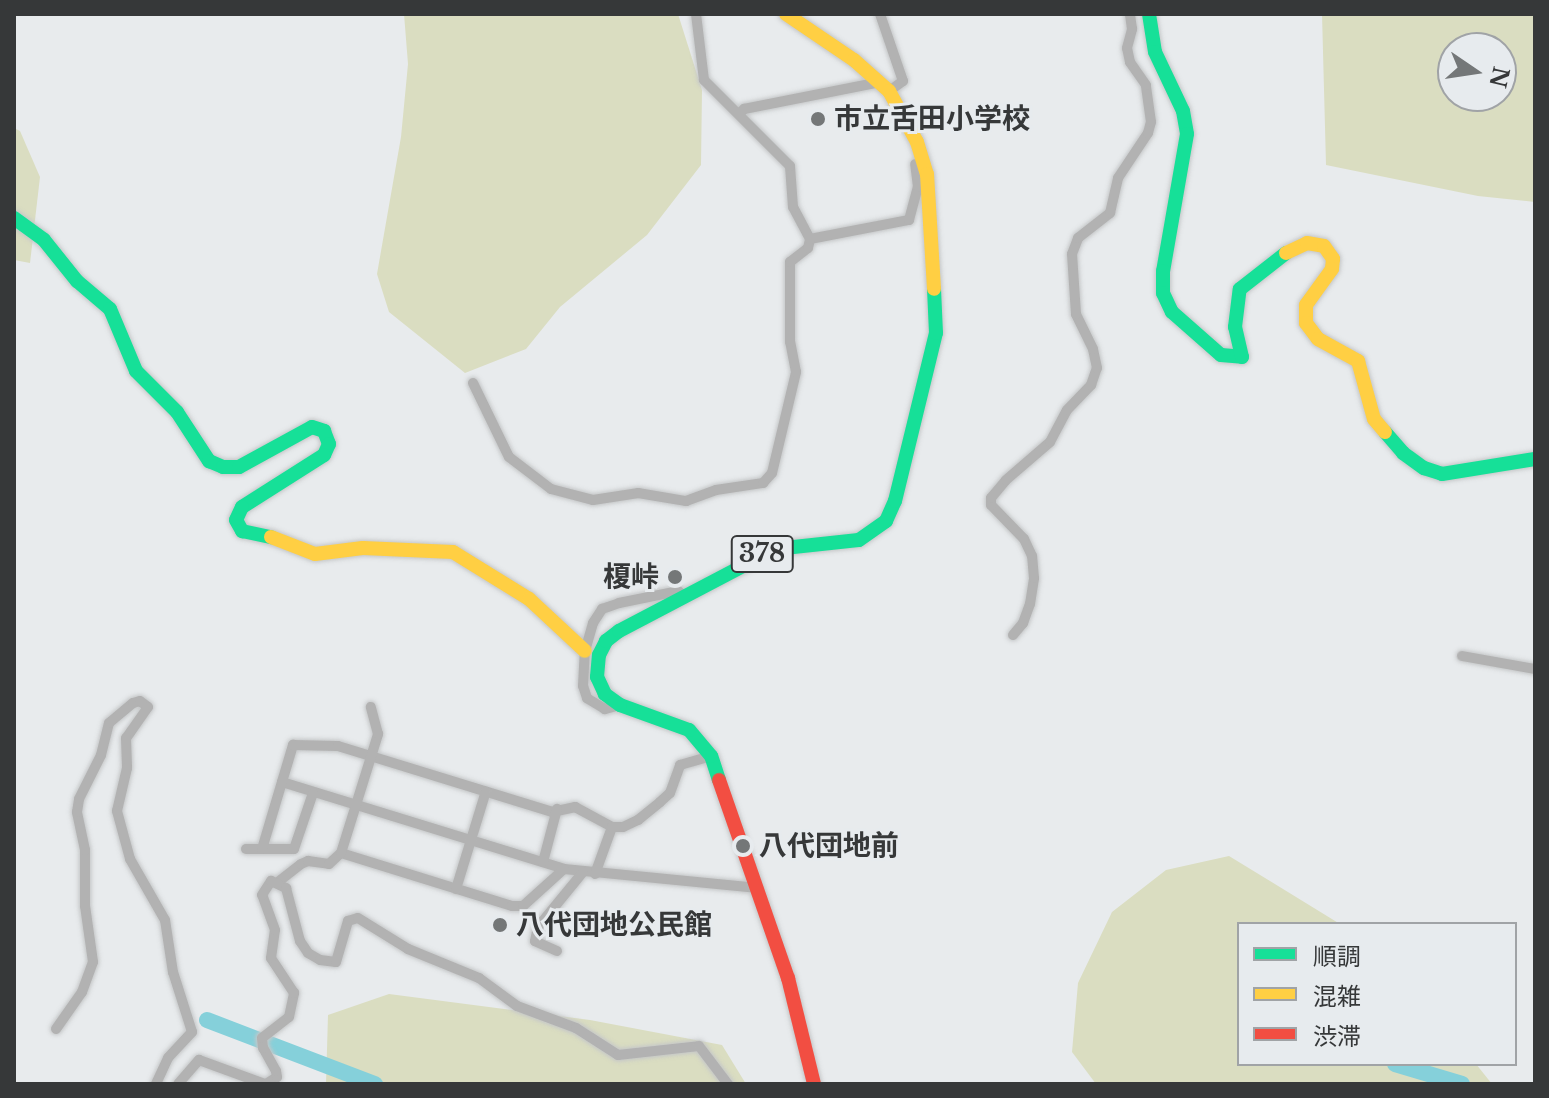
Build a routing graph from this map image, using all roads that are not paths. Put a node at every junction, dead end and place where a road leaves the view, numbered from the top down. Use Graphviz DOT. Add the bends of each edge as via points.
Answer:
graph roads {
  1 [pos="696,14"];
  2 [pos="786,14"];
  3 [pos="880,14"];
  4 [pos="1130,14"];
  5 [pos="1149,14"];
  6 [pos="884,87"];
  7 [pos="740,113"];
  8 [pos="917,142"];
  9 [pos="14,218"];
  10 [pos="810,239"];
  11 [pos="473,383"];
  12 [pos="1535,459"];
  13 [pos="684,596"];
  14 [pos="1013,635"];
  15 [pos="585,651"];
  16 [pos="1462,656"];
  17 [pos="1535,669"];
  18 [pos="620,705"];
  19 [pos="371,707"];
  20 [pos="370,755"];
  21 [pos="711,756"];
  22 [pos="282,782"];
  23 [pos="486,791"];
  24 [pos="313,793"];
  25 [pos="356,805"];
  26 [pos="557,809"];
  27 [pos="612,827"];
  28 [pos="471,839"];
  29 [pos="246,849"];
  30 [pos="262,849"];
  31 [pos="341,853"];
  32 [pos="543,862"];
  33 [pos="564,869"];
  34 [pos="589,873"];
  35 [pos="278,882"];
  36 [pos="758,888"];
  37 [pos="456,889"];
  38 [pos="557,951"];
  39 [pos="56,1029"];
  40 [pos="156,1084"];
  41 [pos="178,1084"];
  42 [pos="266,1084"];
  43 [pos="728,1084"];
  44 [pos="814,1084"];
  1 -- 7 [label="street" via="704,80"];
  2 -- 6 [label="main road, 378"];
  3 -- 6 [label="street" via="903,81"];
  4 -- 14 [label="street" via="1127,48 1146,85 1151,122 1118,178 1110,213 1078,238 1072,254 1076,314 1097,368 1091,385 1067,410 1050,442 991,498 991,505 1024,539 1032,556 1030,604"];
  5 -- 12 [label="main road" via="1155,52 1183,111 1187,134 1163,271 1163,293 1172,312 1221,355 1242,357 1235,308 1246,281 1297,246 1324,246 1333,259 1332,269 1306,305 1306,323 1318,339 1358,361 1374,419 1395,446 1424,468 1442,474"];
  6 -- 7 [label="street"];
  6 -- 8 [label="main road, 378"];
  7 -- 10 [label="street" via="790,166 793,207"];
  8 -- 10 [label="street" via="912,149 918,187 909,220"];
  8 -- 13 [label="main road, 378" via="930,201 936,333 886,521 859,540 775,549"];
  9 -- 15 [label="main road" via="44,240 77,281 110,309 136,371 177,412 209,461 239,467 312,427 324,431 329,444 324,455 249,501 236,520 242,531 315,554 363,548 453,552 529,599"];
  10 -- 11 [label="street" via="808,248 790,262 790,342 796,372 772,473 763,483 686,501 638,493 593,500 551,489 509,457"];
  13 -- 15 [label="street" via="678,591 602,609"];
  13 -- 18 [label="main road, 378" via="606,641 597,677 605,694"];
  15 -- 18 [label="street" via="587,698 605,709"];
  16 -- 17 [label="street"];
  18 -- 21 [label="main road" via="689,730"];
  19 -- 20 [label="street" via="378,726"];
  20 -- 22 [label="street" via="338,746 293,745"];
  20 -- 23 [label="street"];
  20 -- 25 [label="street"];
  21 -- 27 [label="street" via="680,765 670,793 638,820"];
  21 -- 36 [label="main road"];
  22 -- 24 [label="street"];
  22 -- 30 [label="street"];
  23 -- 26 [label="street" via="552,812"];
  23 -- 28 [label="street"];
  24 -- 25 [label="street"];
  24 -- 30 [label="street" via="294,849"];
  25 -- 28 [label="street"];
  25 -- 31 [label="street"];
  26 -- 27 [label="street" via="575,807"];
  26 -- 32 [label="street"];
  27 -- 34 [label="street"];
  28 -- 32 [label="street"];
  28 -- 37 [label="street"];
  29 -- 30 [label="street"];
  31 -- 35 [label="street" via="329,864 301,864"];
  31 -- 37 [label="street"];
  32 -- 33 [label="street"];
  33 -- 34 [label="street"];
  33 -- 37 [label="street" via="523,906"];
  34 -- 36 [label="street"];
  34 -- 38 [label="street" via="538,927 535,941"];
  35 -- 42 [label="street" via="264,886 262,902 275,930 271,958 294,993 294,1005 289,1017 262,1038 277,1077"];
  35 -- 43 [label="street" via="286,888 300,941 320,960 336,962 348,921 358,918 408,949 479,978 524,1010 576,1028 618,1055 699,1046"];
  36 -- 44 [label="main road" via="788,978"];
  39 -- 40 [label="street" via="82,992 93,962 79,799 101,755 109,723 140,701 148,707 126,738 127,768 117,811 130,859 165,920 173,972 192,1032 168,1058"];
  41 -- 42 [label="street" via="199,1060"];
}
